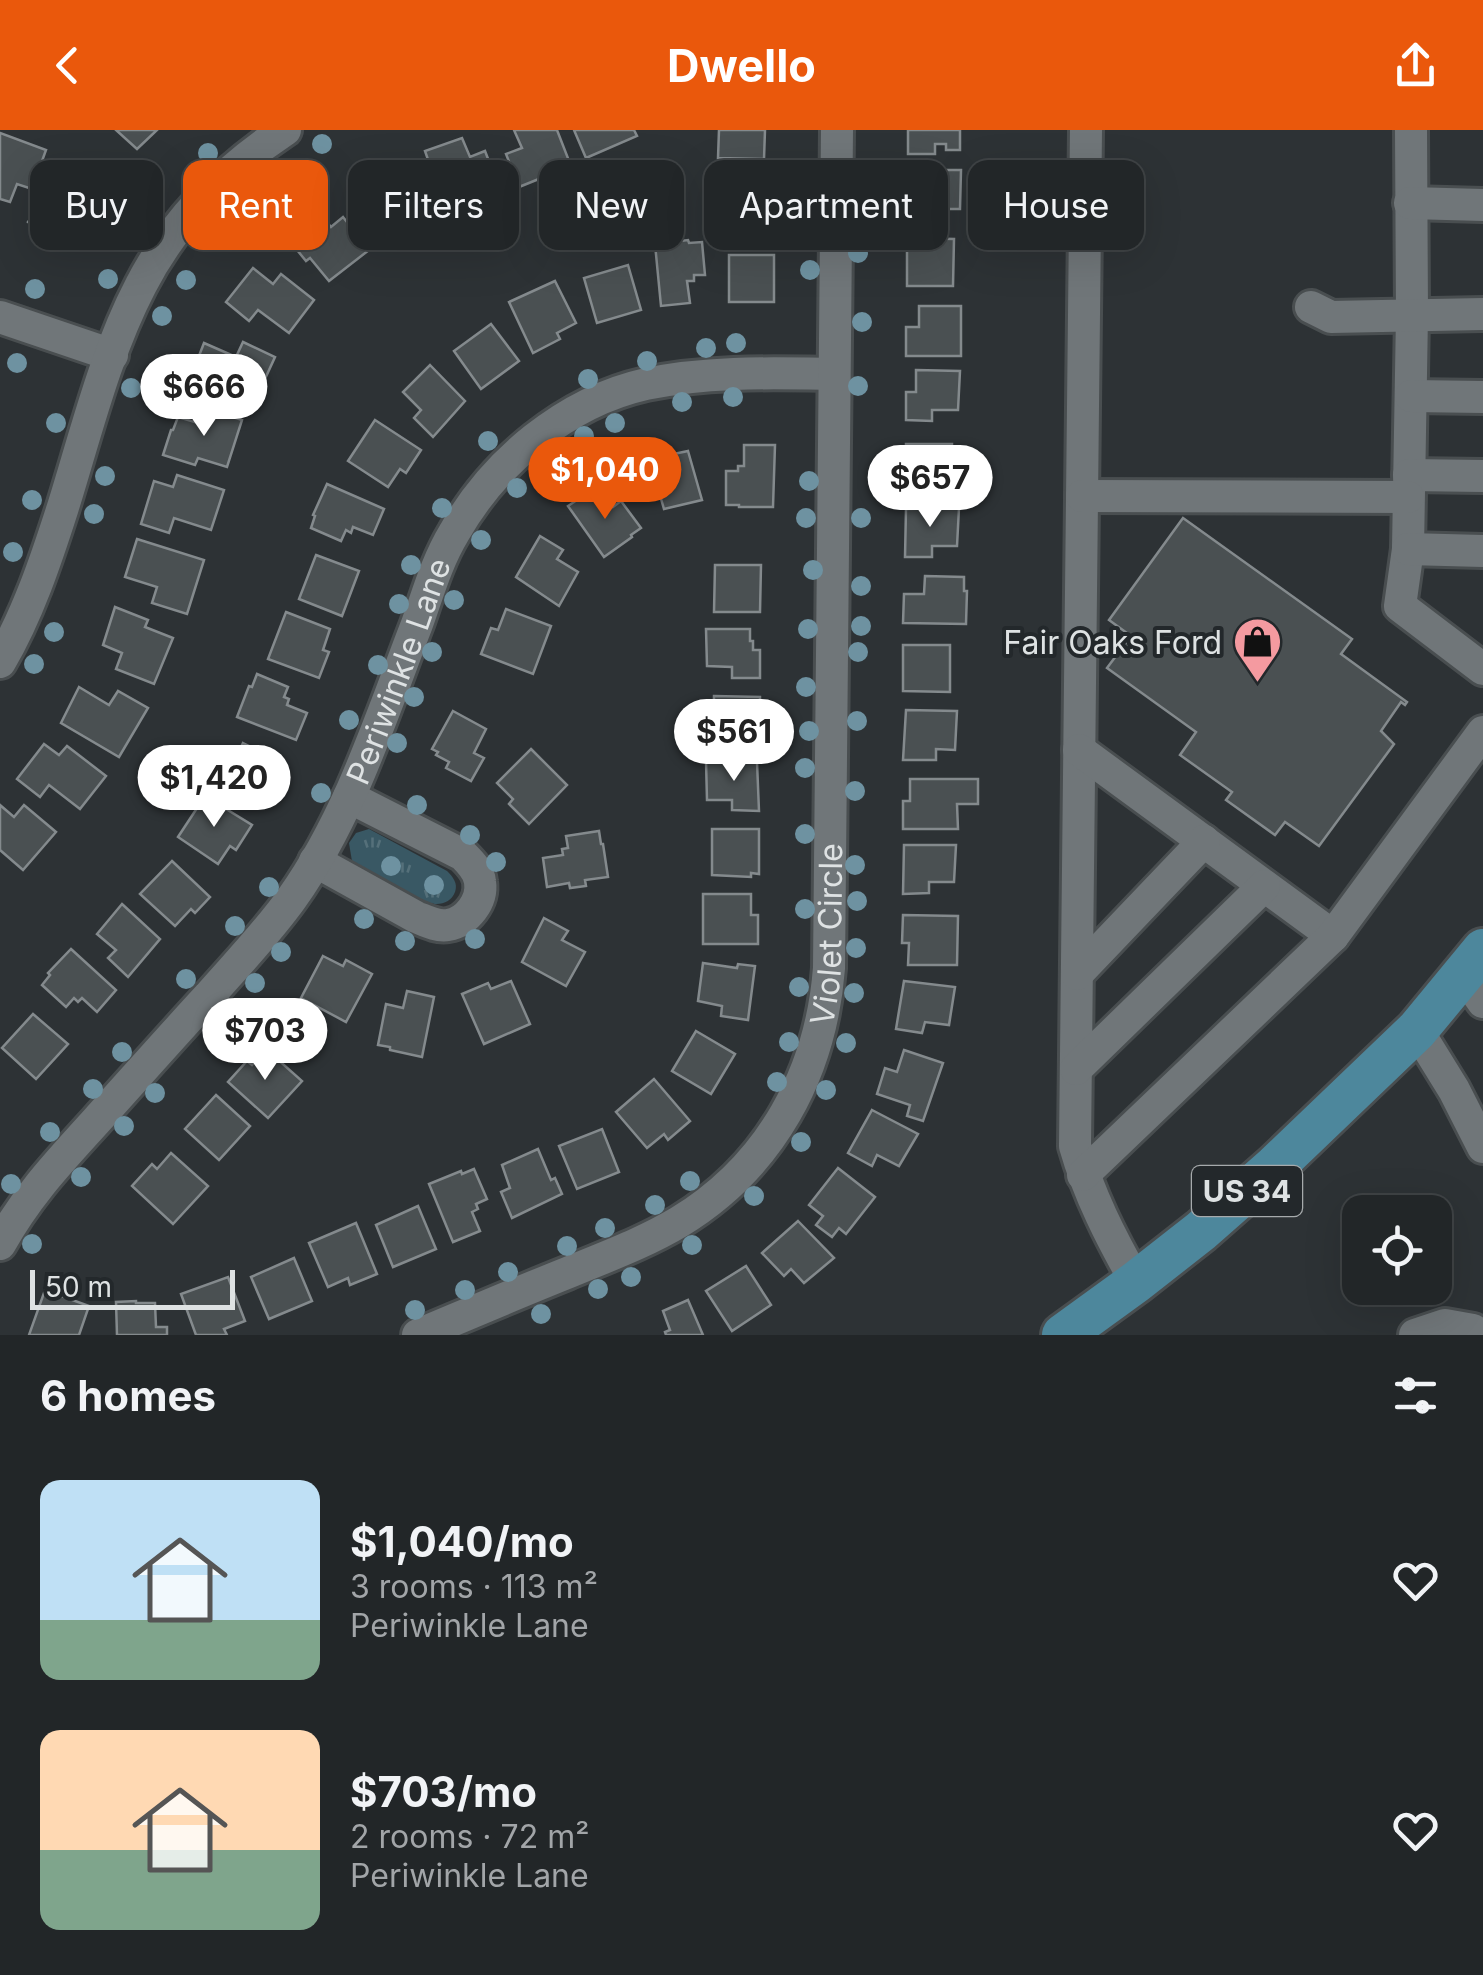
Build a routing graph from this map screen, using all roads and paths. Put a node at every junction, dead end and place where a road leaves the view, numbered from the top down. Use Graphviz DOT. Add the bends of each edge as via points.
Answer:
graph roads {
  1 [pos="285,130"];
  2 [pos="837,130"];
  3 [pos="1086,130"];
  4 [pos="1411,130"];
  5 [pos="1410,203"];
  6 [pos="1483,205"];
  7 [pos="1310,307"];
  8 [pos="1483,314"];
  9 [pos="1412,315"];
  10 [pos="0,317"];
  11 [pos="112,356"];
  12 [pos="834,374"];
  13 [pos="1411,396"];
  14 [pos="1483,397"];
  15 [pos="1483,476"];
  16 [pos="1408,486"];
  17 [pos="1082,496"];
  18 [pos="1408,548"];
  19 [pos="1483,551"];
  20 [pos="0,662"];
  21 [pos="1483,670"];
  22 [pos="1483,732"];
  23 [pos="1079,750"];
  24 [pos="349,798"];
  25 [pos="1204,841"];
  26 [pos="315,861"];
  27 [pos="1264,886"];
  28 [pos="1333,936"];
  29 [pos="1077,974"];
  30 [pos="1477,976"];
  31 [pos="1417,1030"];
  32 [pos="1076,1069"];
  33 [pos="1483,1147"];
  34 [pos="1084,1175"];
  35 [pos="0,1244"];
  36 [pos="1136,1282"];
  37 [pos="418,1335"];
  38 [pos="1063,1335"];
  39 [pos="1414,1335"];
  40 [pos="1476,1335"];
  1 -- 11 [label="street" via="231,171 183,221 142,283"];
  2 -- 12 [label="street, Violet Circle"];
  3 -- 17 [label="street"];
  4 -- 5 [label="street"];
  5 -- 6 [label="street"];
  5 -- 9 [label="street"];
  7 -- 9 [label="street" via="1331,317"];
  8 -- 9 [label="street"];
  9 -- 13 [label="street"];
  10 -- 11 [label="street"];
  11 -- 20 [label="street" via="44,566"];
  12 -- 24 [label="street, Periwinkle Lane" via="705,374 643,385 576,412 516,454 453,534"];
  12 -- 37 [label="street, Violet Circle" via="829,968 822,1026 804,1080 751,1161 693,1213"];
  13 -- 14 [label="street"];
  13 -- 16 [label="street"];
  15 -- 16 [label="street"];
  16 -- 17 [label="street"];
  16 -- 18 [label="street"];
  17 -- 23 [label="street"];
  18 -- 19 [label="street"];
  18 -- 21 [label="street" via="1400,606"];
  22 -- 28 [label="street"];
  23 -- 25 [label="street"];
  23 -- 29 [label="street"];
  24 -- 26 [label="street, Periwinkle Lane"];
  24 -- 26 [label="street" via="463,854 480,883 478,902 450,925 433,924"];
  25 -- 27 [label="street"];
  25 -- 29 [label="street"];
  26 -- 35 [label="street, Periwinkle Lane" via="248,952 34,1189"];
  27 -- 28 [label="street"];
  27 -- 32 [label="street"];
  28 -- 34 [label="street"];
  29 -- 32 [label="street"];
  30 -- 31 [label="main road, US 34"];
  31 -- 33 [label="street"];
  31 -- 36 [label="main road, US 34" via="1274,1166"];
  32 -- 34 [label="street" via="1075,1146"];
  34 -- 36 [label="street"];
  36 -- 38 [label="main road, US 34"];
  39 -- 40 [label="street" via="1445,1324"];
}
